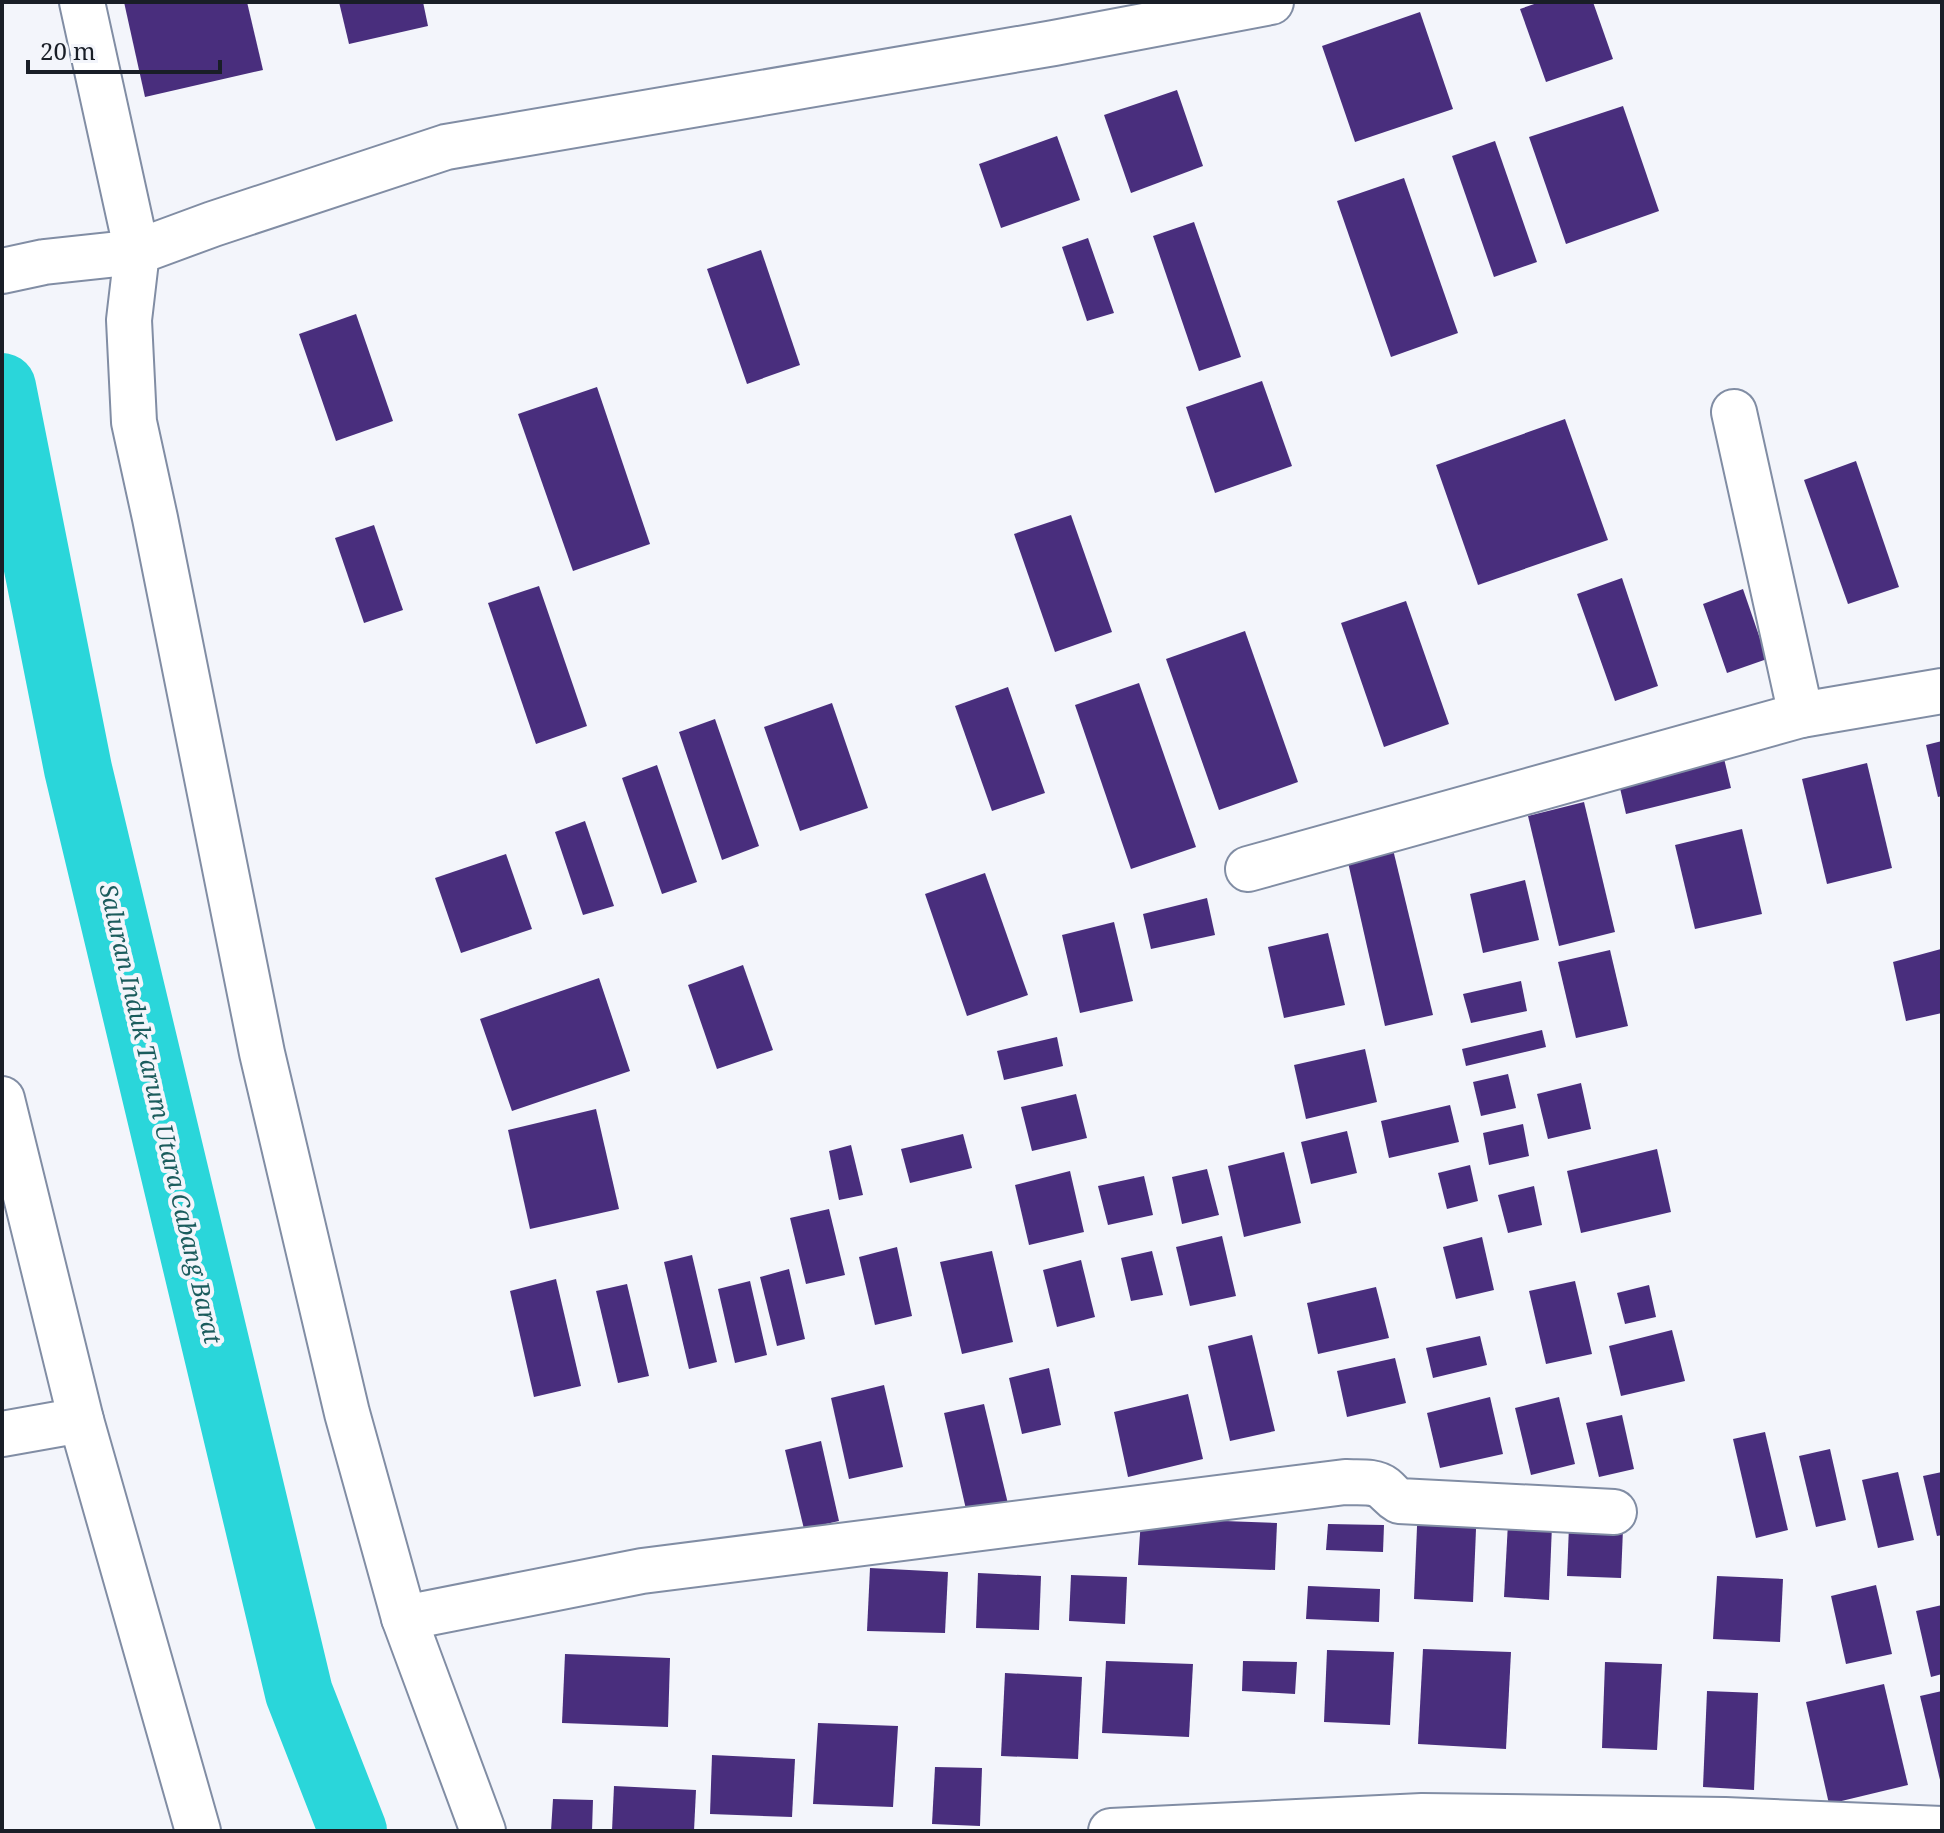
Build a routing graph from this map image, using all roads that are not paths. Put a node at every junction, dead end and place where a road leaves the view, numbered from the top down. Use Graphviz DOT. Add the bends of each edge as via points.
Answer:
graph roads {
  1 [pos="82,2"];
  2 [pos="1271,2"];
  3 [pos="137,252"];
  4 [pos="23,266"];
  5 [pos="1734,412"];
  6 [pos="1942,691"];
  7 [pos="1801,715"];
  8 [pos="1248,869"];
  9 [pos="2,1099"];
  10 [pos="81,1420"];
  11 [pos="2,1434"];
  12 [pos="1614,1512"];
  13 [pos="404,1618"];
  14 [pos="1942,1829"];
  15 [pos="198,1831"];
  16 [pos="483,1831"];
  17 [pos="1111,1831"];
  1 -- 3 [label="street"];
  2 -- 3 [label="street" via="446,147"];
  3 -- 4 [label="street"];
  3 -- 13 [label="street" via="129,320 134,422 262,1053 347,1413"];
  5 -- 7 [label="street"];
  6 -- 7 [label="street"];
  7 -- 8 [label="street"];
  9 -- 10 [label="street"];
  10 -- 11 [label="street"];
  10 -- 15 [label="street"];
  12 -- 13 [label="street" via="1399,1501 1374,1483 1345,1482 642,1571"];
  13 -- 16 [label="street"];
  14 -- 17 [label="street" via="1422,1816"];
}
